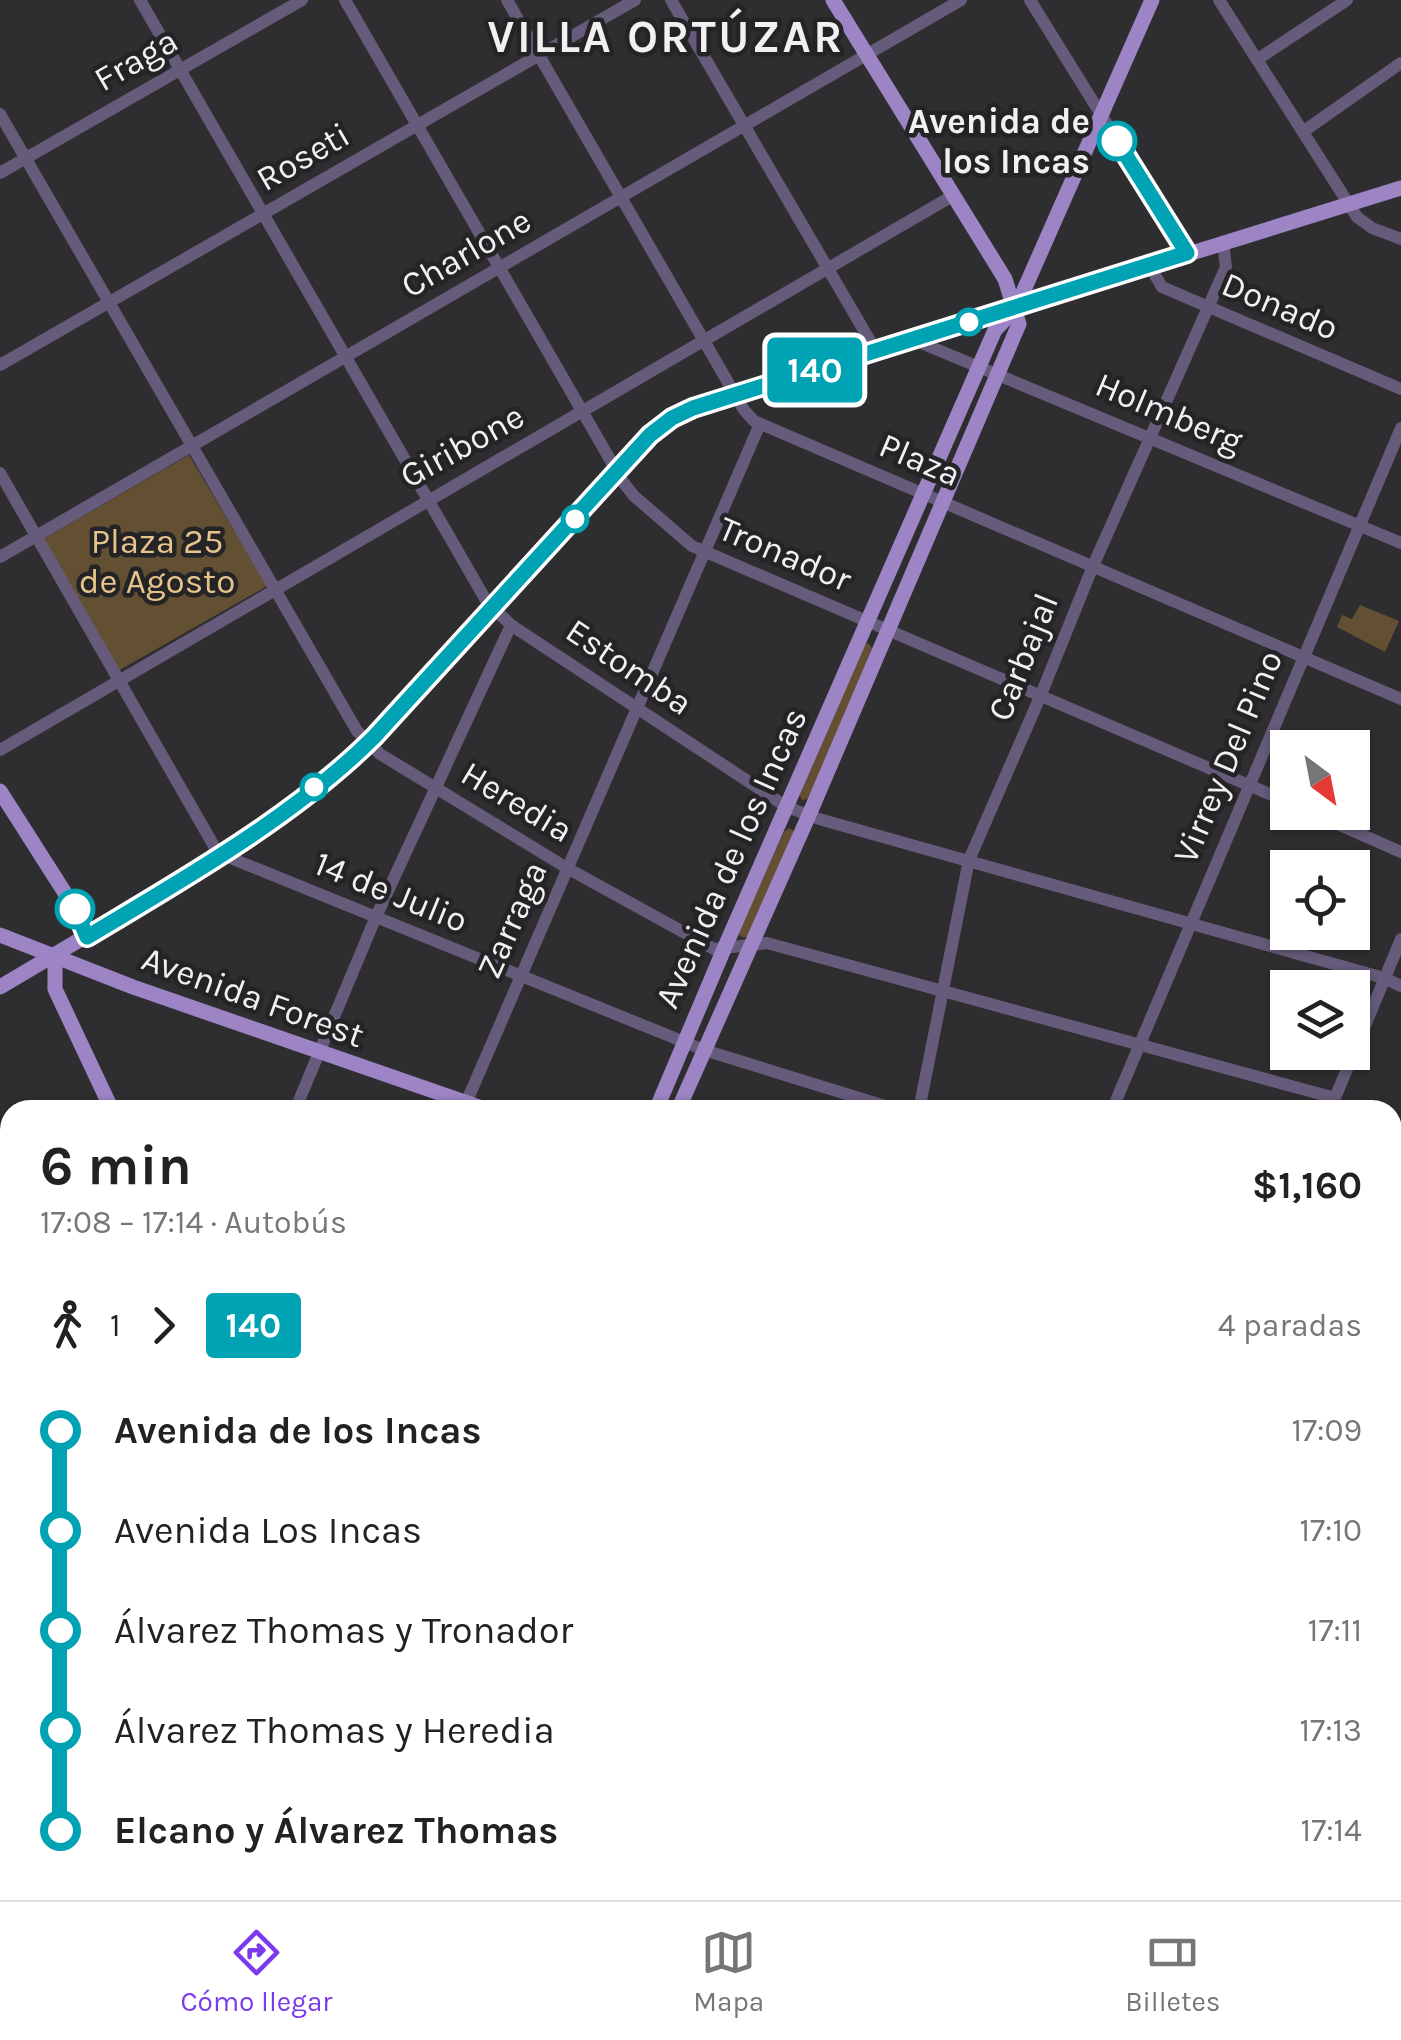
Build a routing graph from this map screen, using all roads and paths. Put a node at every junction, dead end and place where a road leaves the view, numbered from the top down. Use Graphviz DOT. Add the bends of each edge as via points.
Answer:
graph roads {
  1 [pos="140,0"];
  2 [pos="302,0"];
  3 [pos="345,0"];
  4 [pos="508,0"];
  5 [pos="635,0"];
  6 [pos="672,0"];
  7 [pos="833,0"];
  8 [pos="961,0"];
  9 [pos="1030,0"];
  10 [pos="1152,0"];
  11 [pos="1219,0"];
  12 [pos="1347,0"];
  13 [pos="539,54"];
  14 [pos="868,56"];
  15 [pos="1258,59"];
  16 [pos="1401,63"];
  17 [pos="180,69"];
  18 [pos="0,114"];
  19 [pos="1100,114"];
  20 [pos="417,126"];
  21 [pos="745,128"];
  22 [pos="1304,131"];
  23 [pos="26,159"];
  24 [pos="0,173"];
  25 [pos="1401,188"];
  26 [pos="954,194"];
  27 [pos="623,198"];
  28 [pos="1349,204"];
  29 [pos="263,215"];
  30 [pos="1401,240"];
  31 [pos="1222,242"];
  32 [pos="1187,253"];
  33 [pos="1149,265"];
  34 [pos="500,269"];
  35 [pos="827,271"];
  36 [pos="110,302"];
  37 [pos="1016,308"];
  38 [pos="1208,308"];
  39 [pos="914,340"];
  40 [pos="706,341"];
  41 [pos="876,351"];
  42 [pos="344,357"];
  43 [pos="0,365"];
  44 [pos="980,367"];
  45 [pos="998,375"];
  46 [pos="1401,388"];
  47 [pos="735,395"];
  48 [pos="583,413"];
  49 [pos="760,424"];
  50 [pos="1401,428"];
  51 [pos="1151,438"];
  52 [pos="191,446"];
  53 [pos="0,472"];
  54 [pos="618,473"];
  55 [pos="924,494"];
  56 [pos="428,499"];
  57 [pos="942,502"];
  58 [pos="1359,525"];
  59 [pos="36,536"];
  60 [pos="1401,543"];
  61 [pos="704,554"];
  62 [pos="0,556"];
  63 [pos="1093,566"];
  64 [pos="275,589"];
  65 [pos="492,608"];
  66 [pos="866,622"];
  67 [pos="511,625"];
  68 [pos="887,630"];
  69 [pos="1302,657"];
  70 [pos="118,678"];
  71 [pos="1040,697"];
  72 [pos="1401,698"];
  73 [pos="638,710"];
  74 [pos="368,743"];
  75 [pos="0,750"];
  76 [pos="1248,785"];
  77 [pos="437,789"];
  78 [pos="0,792"];
  79 [pos="1270,794"];
  80 [pos="787,806"];
  81 [pos="809,815"];
  82 [pos="1351,830"];
  83 [pos="1401,852"];
  84 [pos="223,854"];
  85 [pos="969,860"];
  86 [pos="568,868"];
  87 [pos="375,918"];
  88 [pos="1191,923"];
  89 [pos="0,935"];
  90 [pos="87,937"];
  91 [pos="1401,939"];
  92 [pos="751,946"];
  93 [pos="724,949"];
  94 [pos="55,956"];
  95 [pos="520,976"];
  96 [pos="1384,978"];
  97 [pos="1401,986"];
  98 [pos="0,987"];
  99 [pos="942,992"];
  100 [pos="684,1042"];
  101 [pos="1139,1042"];
  102 [pos="704,1050"];
  103 [pos="320,1053"];
  104 [pos="107,1100"];
  105 [pos="299,1100"];
  106 [pos="448,1100"];
  107 [pos="467,1100"];
  108 [pos="660,1100"];
  109 [pos="682,1100"];
  110 [pos="866,1100"];
  111 [pos="921,1100"];
  112 [pos="1116,1100"];
  113 [pos="1320,1100"];
  114 [pos="1334,1100"];
  1 -- 17 [label="street, Estomba"];
  2 -- 17 [label="street, Fraga"];
  3 -- 20 [label="street, Tronador"];
  4 -- 13 [label="street, Plaza"];
  5 -- 13 [label="street, Roseti"];
  6 -- 21 [label="street"];
  7 -- 14 [label="main road"];
  8 -- 14 [label="street, Charlone"];
  9 -- 19 [label="street, Donado"];
  10 -- 19 [label="main road, Avenida de los Incas"];
  11 -- 15 [label="street"];
  12 -- 15 [label="street"];
  13 -- 20 [label="street, Roseti"];
  13 -- 27 [label="street, Plaza"];
  14 -- 21 [label="street, Charlone"];
  14 -- 26 [label="main road"];
  15 -- 22 [label="street"];
  16 -- 22 [label="street"];
  17 -- 23 [label="street, Fraga"];
  17 -- 29 [label="street, Estomba"];
  18 -- 23 [label="street, Heredia"];
  19 -- 32 [label="street, Donado"];
  19 -- 37 [label="main road, Avenida de los Incas"];
  20 -- 29 [label="street, Roseti"];
  20 -- 34 [label="street, Tronador"];
  21 -- 27 [label="street, Charlone"];
  21 -- 35 [label="street"];
  22 -- 28 [label="street"];
  23 -- 24 [label="street, Fraga"];
  23 -- 36 [label="street, Heredia"];
  25 -- 28 [label="main road"];
  26 -- 35 [label="street, Giribone"];
  26 -- 37 [label="main road"];
  27 -- 34 [label="street, Charlone"];
  27 -- 40 [label="street, Plaza"];
  28 -- 30 [label="street" via="1363,223"];
  28 -- 31 [label="main road"];
  29 -- 36 [label="street, Roseti"];
  29 -- 42 [label="street, Estomba"];
  31 -- 32 [label="main road"];
  31 -- 38 [label="street, Carbajal" via="1226,267"];
  32 -- 33 [label="main road"];
  33 -- 37 [label="main road"];
  33 -- 38 [label="street, Donado" via="1162,287"];
  34 -- 42 [label="street, Charlone"];
  34 -- 48 [label="street, Tronador"];
  35 -- 40 [label="street, Giribone"];
  35 -- 41 [label="street"];
  36 -- 43 [label="street, Roseti"];
  36 -- 52 [label="street, Heredia"];
  37 -- 39 [label="main road"];
  37 -- 44 [label="main road, Avenida de los Incas" via="994,330"];
  37 -- 45 [label="main road, Avenida de los Incas" via="1019,324"];
  38 -- 46 [label="street, Donado"];
  38 -- 51 [label="street, Carbajal"];
  39 -- 41 [label="main road"];
  39 -- 44 [label="street, Holmberg"];
  40 -- 47 [label="street, Plaza"];
  40 -- 48 [label="street, Giribone"];
  41 -- 47 [label="main road"];
  42 -- 52 [label="street, Charlone"];
  42 -- 56 [label="street, Estomba"];
  44 -- 45 [label="street, Holmberg"];
  44 -- 55 [label="main road, Avenida de los Incas"];
  45 -- 51 [label="street, Holmberg"];
  45 -- 57 [label="main road, Avenida de los Incas"];
  47 -- 49 [label="street, Plaza"];
  47 -- 54 [label="main road" via="672,418"];
  48 -- 54 [label="street, Tronador"];
  48 -- 56 [label="street, Giribone"];
  49 -- 55 [label="street, Plaza"];
  49 -- 61 [label="street, Zarraga"];
  50 -- 58 [label="street, Virrey Del Pino"];
  51 -- 58 [label="street, Holmberg"];
  51 -- 63 [label="street, Carbajal"];
  52 -- 59 [label="street, Charlone"];
  52 -- 64 [label="street, Heredia"];
  53 -- 59 [label="street"];
  54 -- 61 [label="street, Tronador" via="634,496"];
  54 -- 65 [label="main road"];
  55 -- 57 [label="street, Plaza"];
  55 -- 66 [label="main road, Avenida de los Incas"];
  56 -- 64 [label="street, Giribone"];
  56 -- 65 [label="street, Estomba"];
  57 -- 63 [label="street, Plaza"];
  57 -- 68 [label="main road, Avenida de los Incas"];
  58 -- 60 [label="street, Holmberg"];
  58 -- 69 [label="street, Virrey Del Pino"];
  59 -- 62 [label="street, Charlone"];
  59 -- 70 [label="street"];
  61 -- 66 [label="street, Tronador"];
  61 -- 73 [label="street, Zarraga"];
  63 -- 69 [label="street, Plaza"];
  63 -- 71 [label="street, Carbajal"];
  64 -- 70 [label="street, Giribone"];
  64 -- 74 [label="street, Heredia"];
  65 -- 67 [label="street, Estomba"];
  65 -- 74 [label="main road"];
  66 -- 68 [label="street, Tronador"];
  66 -- 80 [label="main road, Avenida de los Incas"];
  67 -- 73 [label="street, Estomba"];
  67 -- 77 [label="street"];
  68 -- 71 [label="street, Tronador"];
  68 -- 81 [label="main road, Avenida de los Incas"];
  69 -- 72 [label="street, Plaza"];
  69 -- 76 [label="street, Virrey Del Pino"];
  70 -- 75 [label="street, Giribone"];
  70 -- 84 [label="street"];
  71 -- 76 [label="street, Tronador"];
  71 -- 85 [label="street, Carbajal"];
  73 -- 80 [label="street, Estomba"];
  73 -- 86 [label="street, Zarraga"];
  74 -- 77 [label="street, Heredia"];
  74 -- 84 [label="main road"];
  76 -- 79 [label="street, Tronador"];
  76 -- 88 [label="street, Virrey Del Pino"];
  77 -- 86 [label="street, Heredia"];
  77 -- 87 [label="street"];
  78 -- 90 [label="main road"];
  80 -- 81 [label="street, Estomba"];
  80 -- 93 [label="main road, Avenida de los Incas"];
  81 -- 85 [label="street, Estomba"];
  81 -- 92 [label="main road, Avenida de los Incas"];
  82 -- 83 [label="street"];
  84 -- 87 [label="street, 14 de Julio"];
  84 -- 90 [label="main road"];
  85 -- 88 [label="street, Estomba"];
  85 -- 99 [label="street, Carbajal"];
  86 -- 93 [label="street, Heredia"];
  86 -- 95 [label="street, Zarraga"];
  87 -- 95 [label="street, 14 de Julio"];
  87 -- 103 [label="street"];
  88 -- 96 [label="street, Estomba"];
  88 -- 101 [label="street, Virrey Del Pino"];
  89 -- 94 [label="main road, Avenida Forest"];
  90 -- 94 [label="main road"];
  91 -- 96 [label="street"];
  92 -- 93 [label="street, Heredia"];
  92 -- 99 [label="street, Heredia" via="768,943"];
  92 -- 102 [label="main road, Avenida de los Incas"];
  93 -- 100 [label="main road, Avenida de los Incas"];
  94 -- 98 [label="main road"];
  94 -- 103 [label="main road, Avenida Forest"];
  94 -- 104 [label="main road" via="55,989"];
  95 -- 100 [label="street, 14 de Julio"];
  95 -- 107 [label="street, Zarraga"];
  96 -- 97 [label="street, Estomba"];
  96 -- 114 [label="street"];
  99 -- 101 [label="street, Heredia"];
  99 -- 111 [label="street, Carbajal"];
  100 -- 102 [label="street, 14 de Julio"];
  100 -- 108 [label="main road, Avenida de los Incas"];
  101 -- 112 [label="street, Virrey Del Pino"];
  101 -- 113 [label="street, Heredia"];
  102 -- 109 [label="main road, Avenida de los Incas"];
  102 -- 110 [label="street, 14 de Julio"];
  103 -- 105 [label="street"];
  103 -- 106 [label="main road, Avenida Forest"];
}
